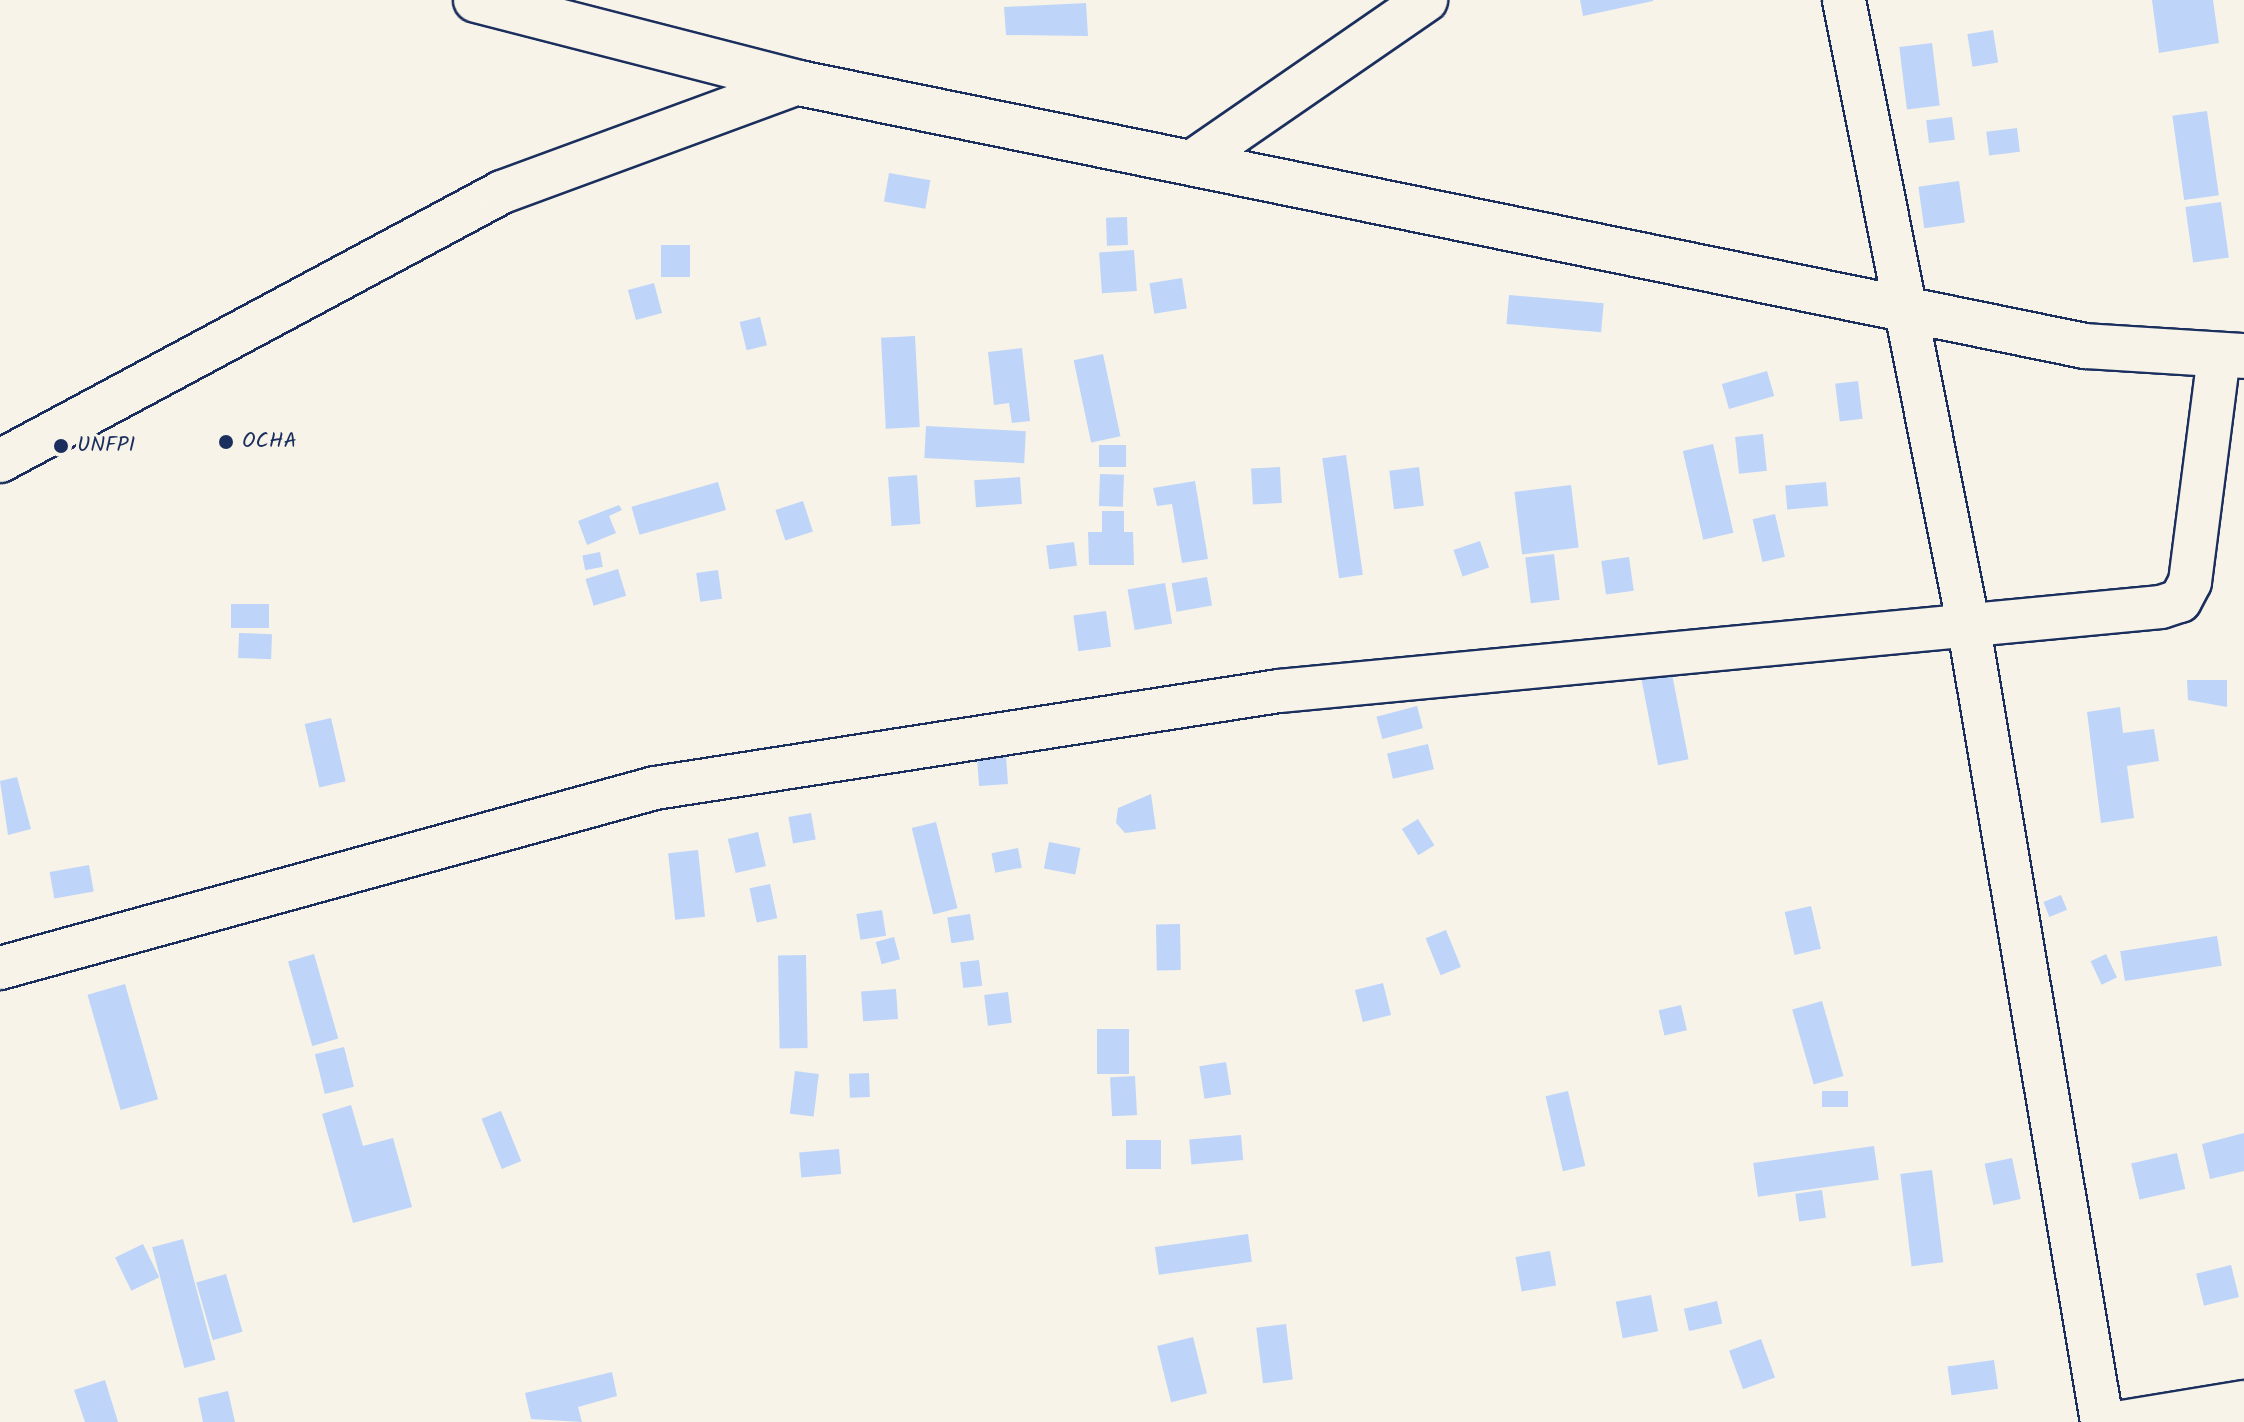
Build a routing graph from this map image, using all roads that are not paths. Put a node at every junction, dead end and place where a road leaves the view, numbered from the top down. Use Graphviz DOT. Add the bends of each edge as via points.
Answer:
graph roads {
  1 [pos="476,0"];
  2 [pos="1426,0"];
  3 [pos="1844,0"];
  4 [pos="799,83"];
  5 [pos="1190,163"];
  6 [pos="1905,309"];
  7 [pos="2232,356"];
  8 [pos="0,461"];
  9 [pos="1969,628"];
  10 [pos="0,968"];
  11 [pos="2244,1402"];
  12 [pos="2102,1422"];
  13 [pos="2122,1422"];
  1 -- 4 [label="main road"];
  2 -- 5 [label="street"];
  3 -- 6 [label="street"];
  4 -- 5 [label="main road"];
  4 -- 8 [label="street" via="502,192"];
  5 -- 6 [label="main road"];
  6 -- 7 [label="main road" via="2085,346"];
  6 -- 9 [label="street"];
  7 -- 9 [label="street" via="2190,582 2180,601"];
  9 -- 10 [label="street" via="1743,641 1279,691 655,788"];
  9 -- 12 [label="street"];
  11 -- 13 [label="street"];
}
